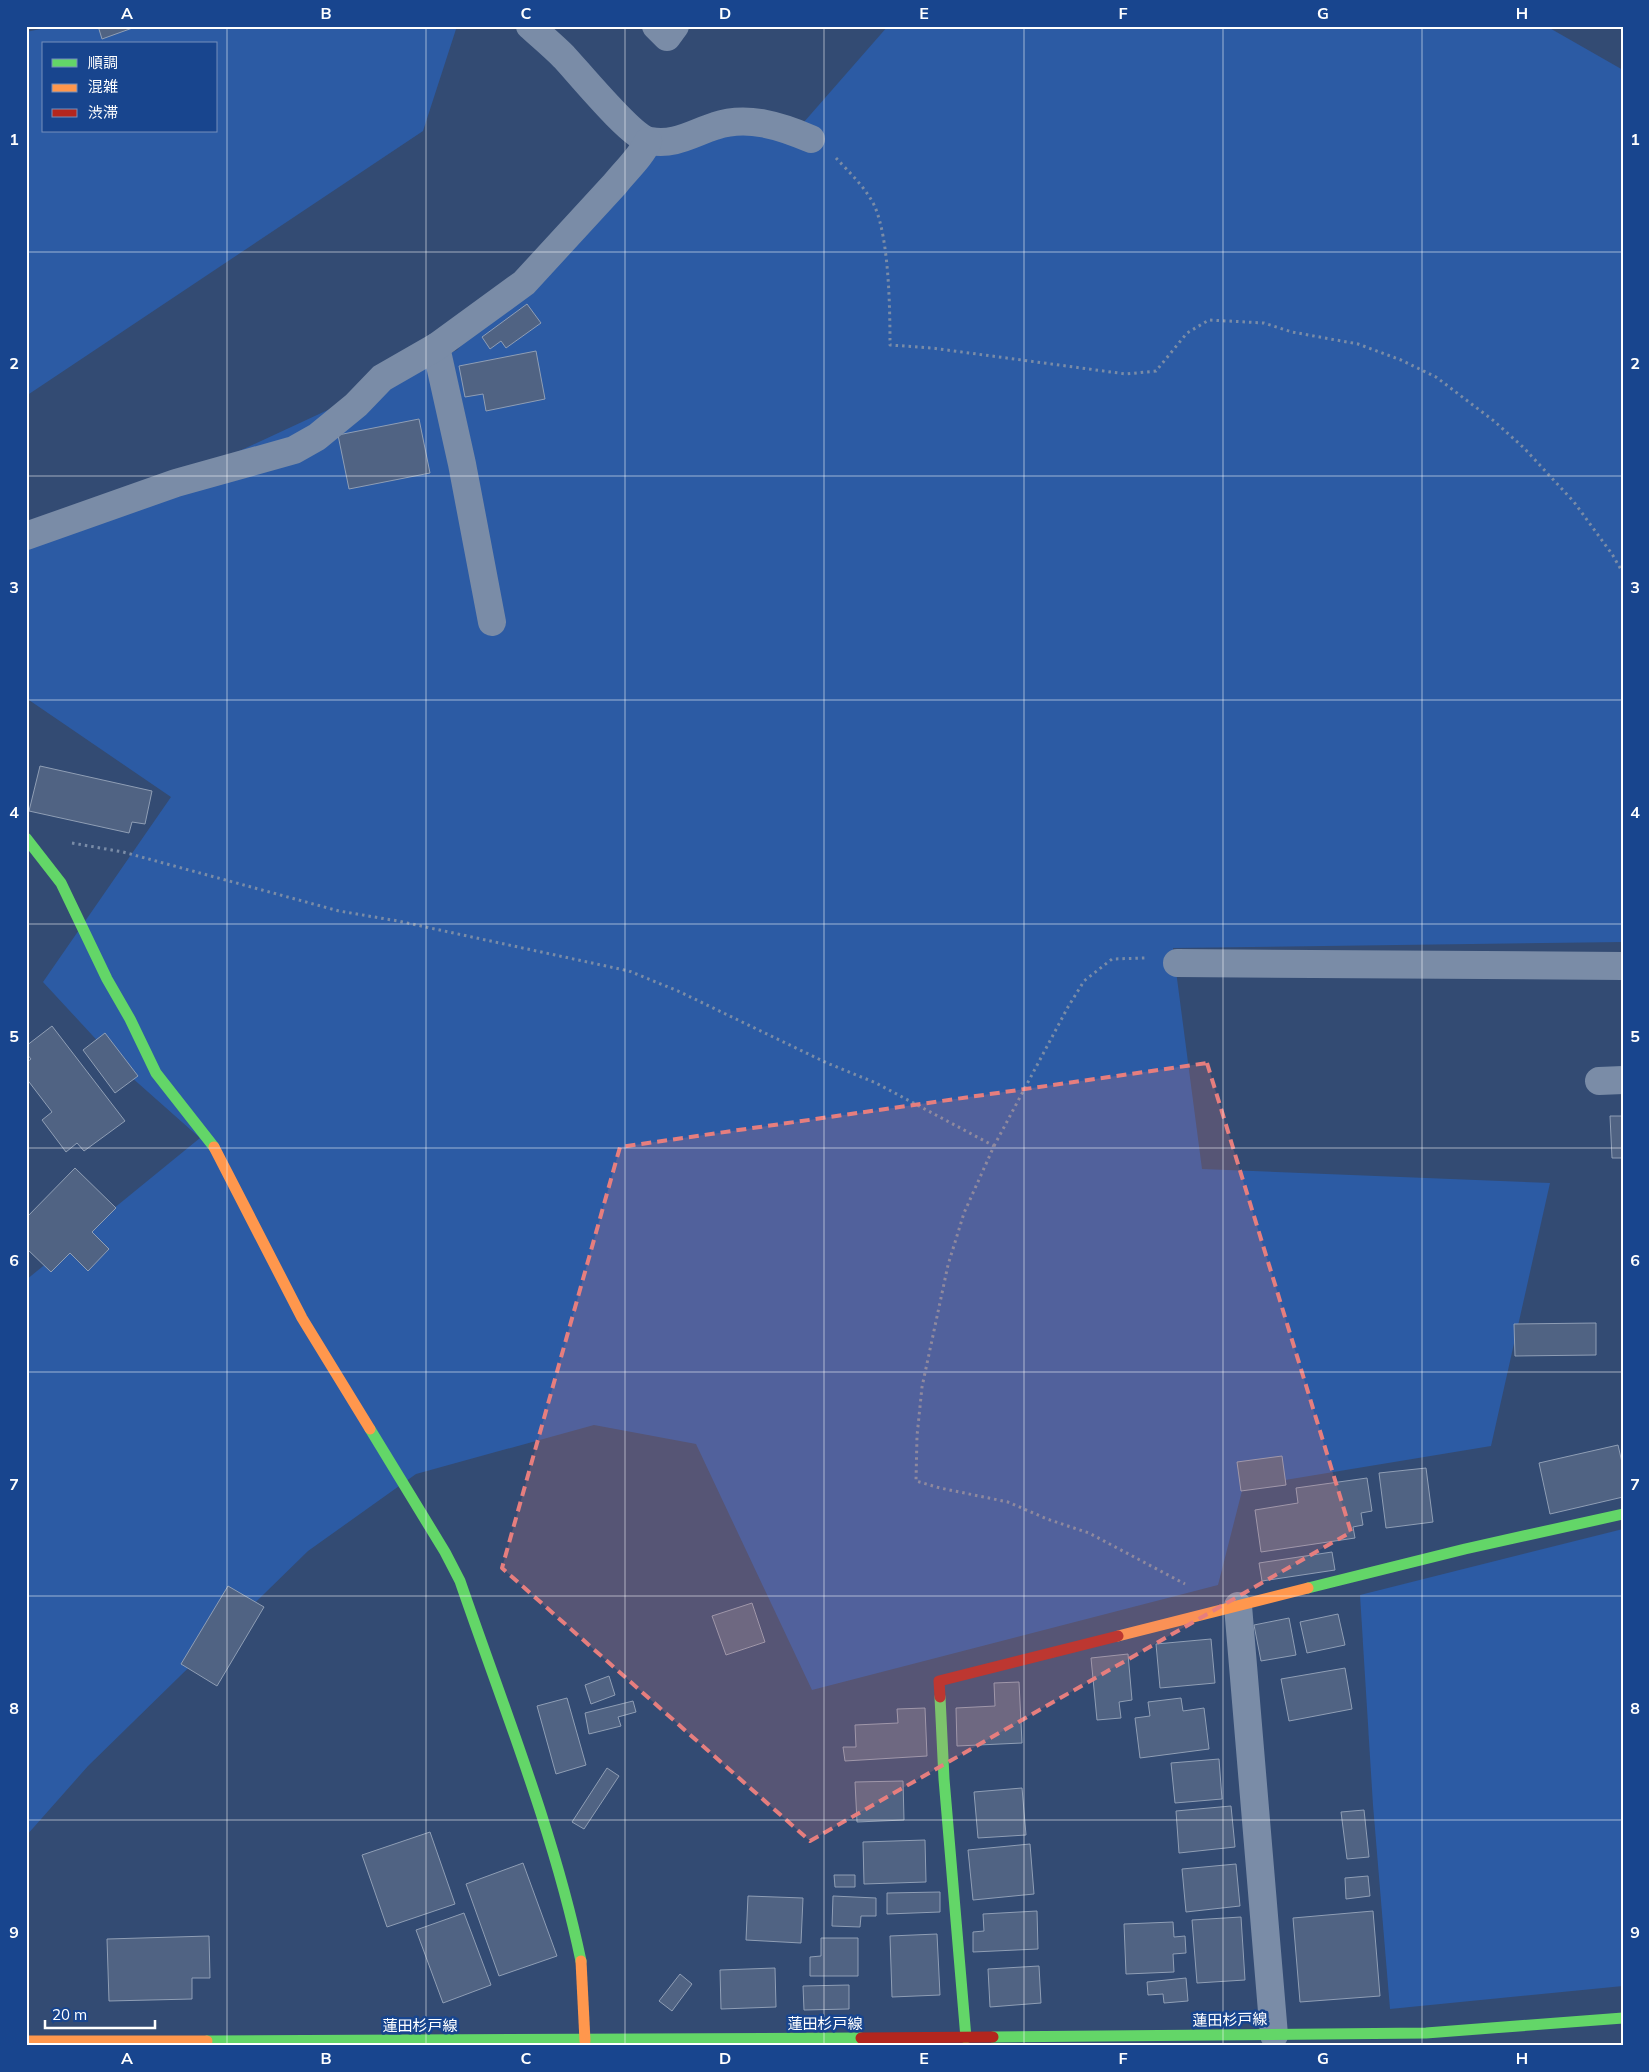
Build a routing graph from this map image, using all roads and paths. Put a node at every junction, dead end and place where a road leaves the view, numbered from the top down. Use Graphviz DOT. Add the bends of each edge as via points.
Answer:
graph roads {
  1 [pos="530,26"];
  2 [pos="656,26"];
  3 [pos="675,26"];
  4 [pos="811,139"];
  5 [pos="648,142"];
  6 [pos="436,347"];
  7 [pos="26,536"];
  8 [pos="1623,573"];
  9 [pos="492,622"];
  10 [pos="29,840"];
  11 [pos="1177,962"];
  12 [pos="1623,966"];
  13 [pos="994,1146"];
  14 [pos="1623,1514"];
  15 [pos="1190,1587"];
  16 [pos="1238,1606"];
  17 [pos="1623,2018"];
  18 [pos="1274,2035"];
  19 [pos="966,2038"];
  20 [pos="585,2040"];
  21 [pos="26,2041"];
  1 -- 5 [label="street"];
  2 -- 3 [label="street" via="667,37"];
  4 -- 5 [label="street" via="763,123 740,122 716,125 676,142"];
  4 -- 8 [label="path" via="846,168 875,206 890,309 890,345 1126,374 1156,371 1187,333 1209,320 1264,323 1292,332 1358,344 1436,377 1494,421 1574,502"];
  5 -- 6 [label="street" via="615,184 524,283"];
  6 -- 7 [label="street" via="382,378 356,405 317,437 294,450 176,483"];
  6 -- 9 [label="street"];
  10 -- 13 [label="path" via="115,850 338,911 629,971 876,1083"];
  10 -- 20 [label="street" via="61,883 156,1073 215,1149 302,1318 445,1552 460,1582 543,1824 571,1917 582,1961"];
  11 -- 12 [label="street"];
  11 -- 13 [label="path" via="1146,958 1112,959 1084,981"];
  13 -- 15 [label="path" via="964,1213 948,1266 922,1387 916,1481 1008,1502 1089,1533"];
  14 -- 16 [label="street" via="1465,1549"];
  16 -- 18 [label="street"];
  16 -- 19 [label="street" via="938,1681"];
  17 -- 18 [label="street, 蓮田杉戸線" via="1426,2033"];
  18 -- 19 [label="street, 蓮田杉戸線"];
  19 -- 20 [label="street, 蓮田杉戸線"];
  20 -- 21 [label="street, 蓮田杉戸線"];
}
